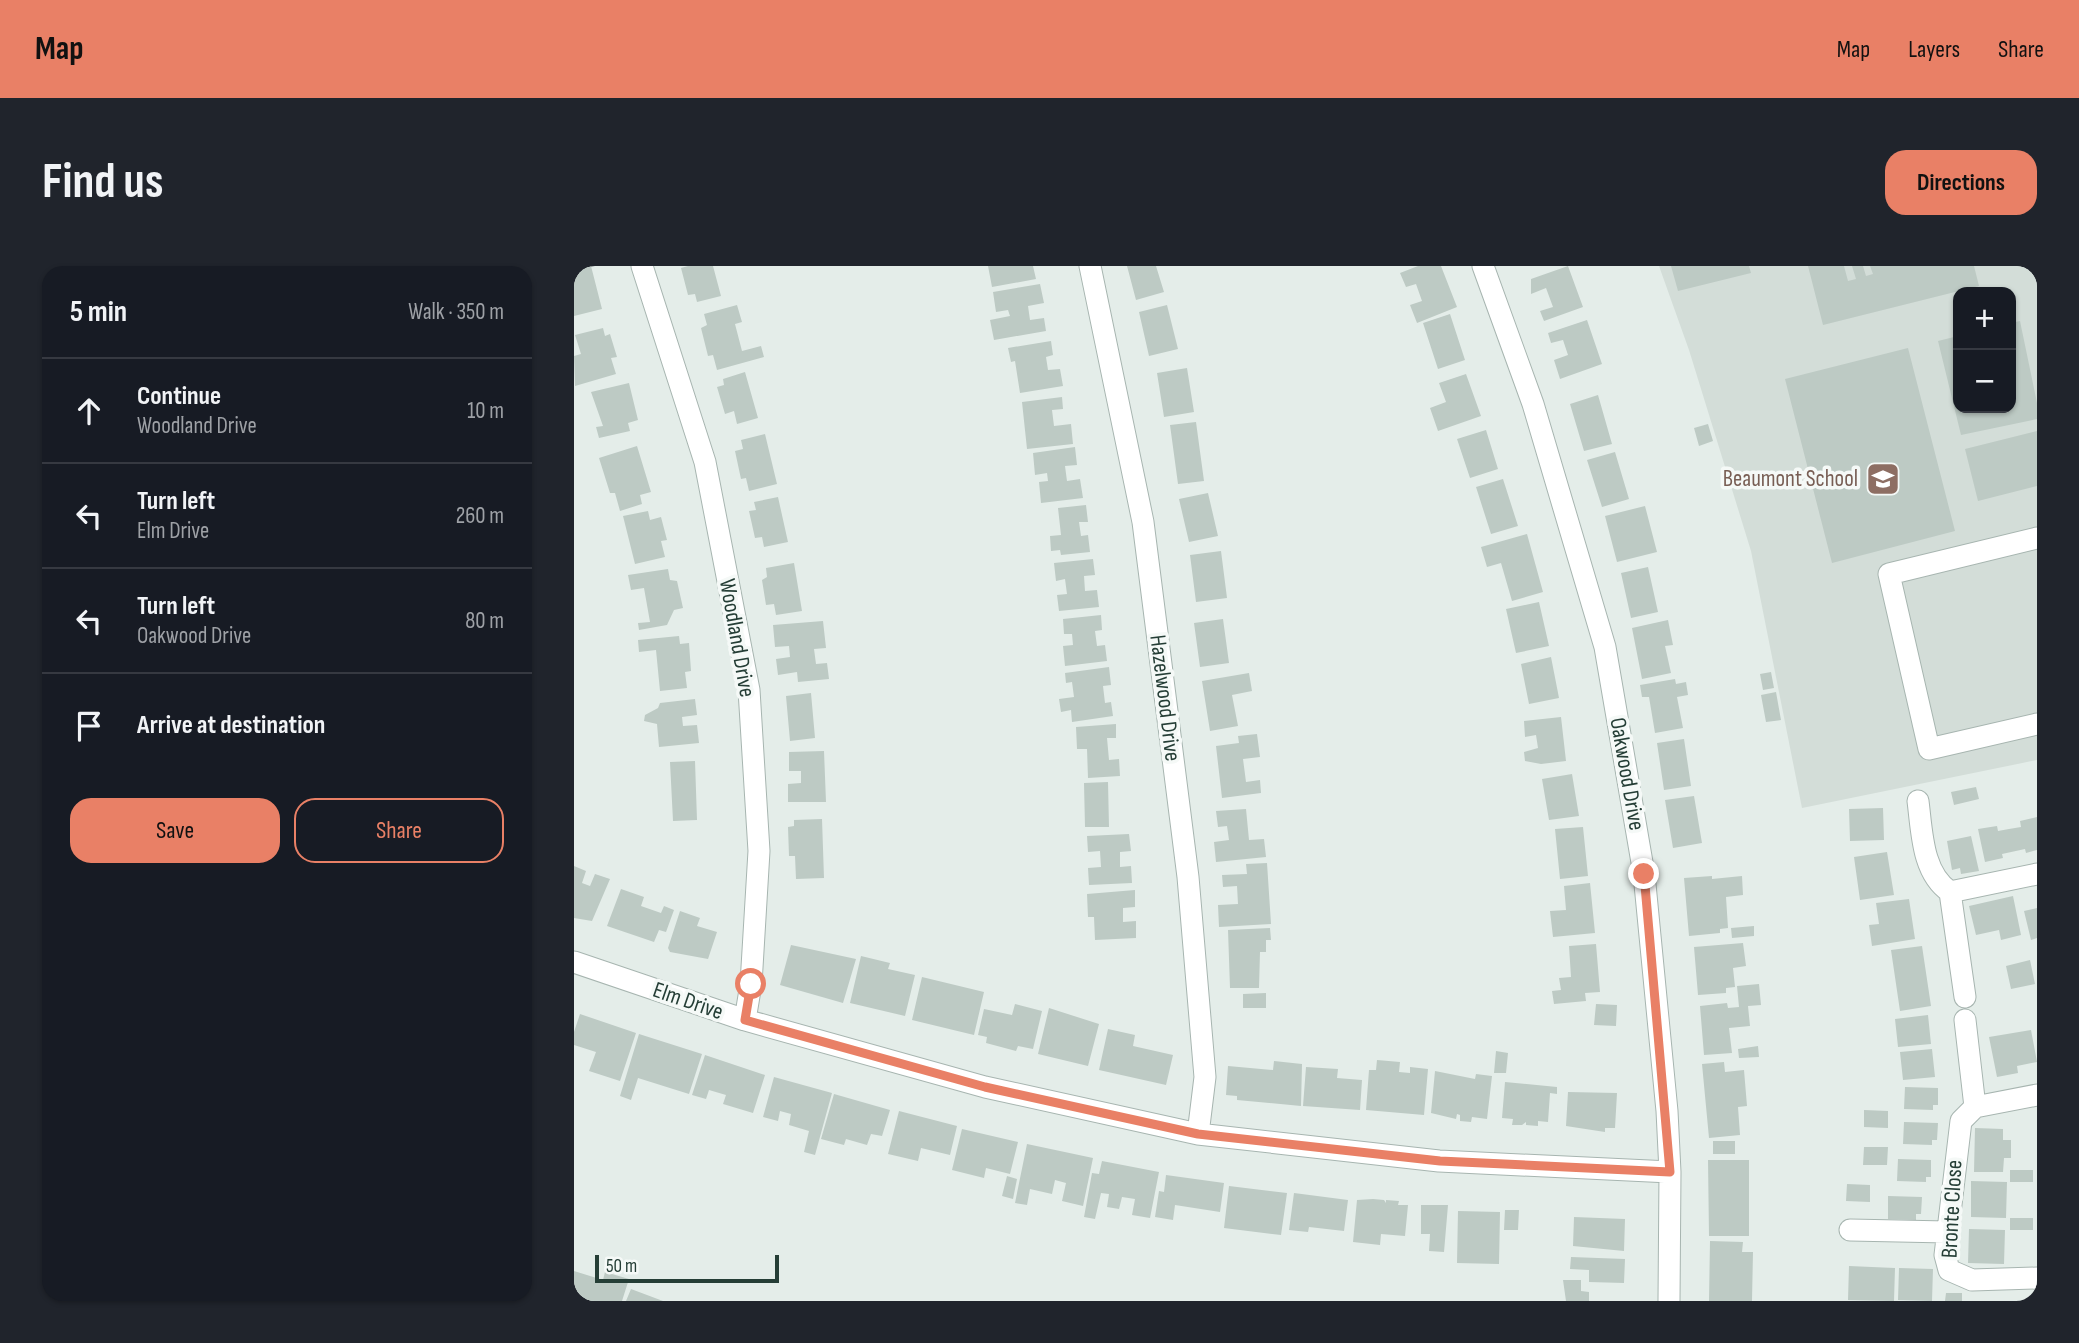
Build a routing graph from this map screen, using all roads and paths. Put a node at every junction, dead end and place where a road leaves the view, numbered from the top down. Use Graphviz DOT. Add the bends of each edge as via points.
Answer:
graph roads {
  1 [pos="642,266"];
  2 [pos="1090,266"];
  3 [pos="1483,266"];
  4 [pos="2037,538"];
  5 [pos="2037,724"];
  6 [pos="1918,801"];
  7 [pos="2037,874"];
  8 [pos="1950,892"];
  9 [pos="574,962"];
  10 [pos="1965,997"];
  11 [pos="745,1020"];
  12 [pos="1965,1020"];
  13 [pos="2037,1095"];
  14 [pos="1975,1107"];
  15 [pos="1198,1134"];
  16 [pos="1670,1172"];
  17 [pos="1850,1230"];
  18 [pos="1947,1232"];
  19 [pos="2037,1278"];
  20 [pos="1669,1301"];
  1 -- 11 [label="street, Woodland Drive" via="705,462 749,691 759,851"];
  2 -- 15 [label="street, Hazelwood Drive" via="1143,523 1184,850 1205,1077"];
  3 -- 16 [label="street, Oakwood Drive" via="1533,404 1605,647 1644,874"];
  4 -- 5 [label="street" via="1889,574 1929,749"];
  6 -- 8 [label="street" via="1932,874"];
  7 -- 8 [label="street"];
  8 -- 10 [label="street"];
  9 -- 11 [label="street, Elm Drive"];
  11 -- 15 [label="street, Elm Drive" via="985,1087"];
  12 -- 14 [label="street"];
  13 -- 14 [label="street"];
  14 -- 18 [label="street, Bronte Close" via="1961,1121 1957,1133"];
  15 -- 16 [label="street, Elm Drive" via="1440,1161"];
  16 -- 20 [label="street, Oakwood Drive"];
  17 -- 18 [label="street"];
  18 -- 19 [label="street, Bronte Close" via="1946,1264 1958,1275 1972,1280"];
}
